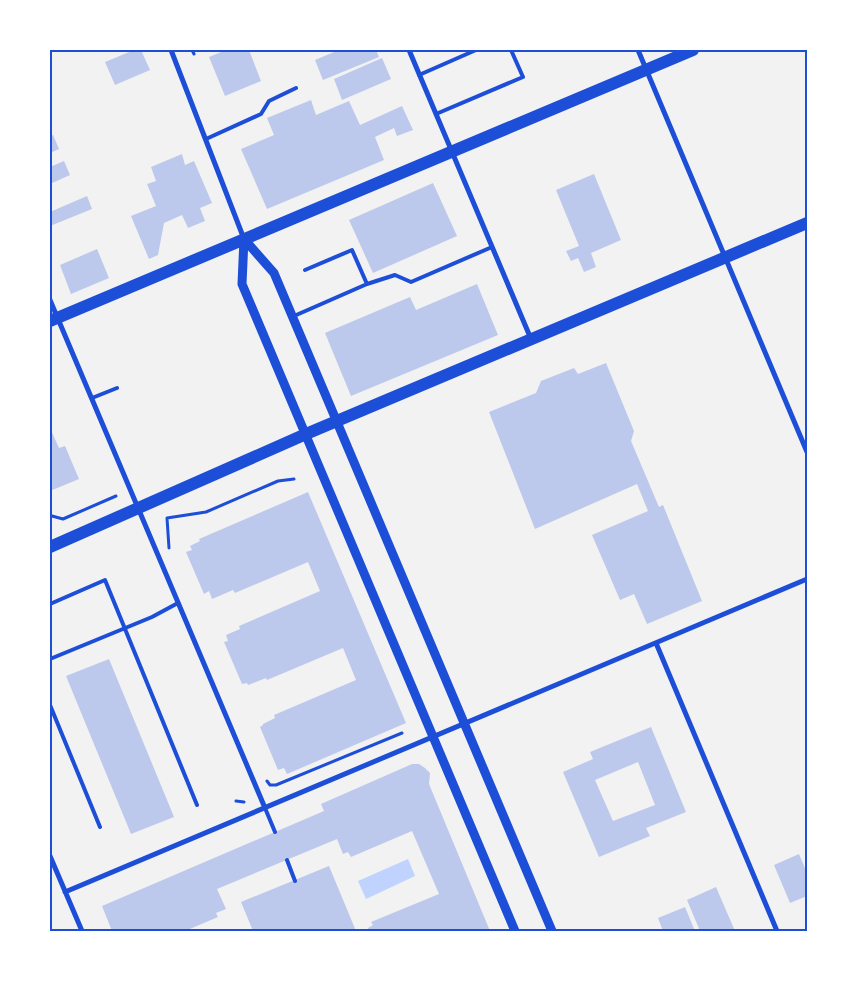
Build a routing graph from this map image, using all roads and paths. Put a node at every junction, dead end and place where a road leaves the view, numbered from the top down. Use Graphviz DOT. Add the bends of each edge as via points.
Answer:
graph roads {
  1 [pos="171,50"];
  2 [pos="409,50"];
  3 [pos="476,50"];
  4 [pos="511,50"];
  5 [pos="638,50"];
  6 [pos="693,50"];
  7 [pos="646,70"];
  8 [pos="419,75"];
  9 [pos="296,88"];
  10 [pos="436,114"];
  11 [pos="206,139"];
  12 [pos="452,152"];
  13 [pos="807,223"];
  14 [pos="244,239"];
  15 [pos="492,247"];
  16 [pos="725,258"];
  17 [pos="305,270"];
  18 [pos="367,284"];
  19 [pos="50,300"];
  20 [pos="292,316"];
  21 [pos="54,320"];
  22 [pos="531,340"];
  23 [pos="116,388"];
  24 [pos="92,398"];
  25 [pos="337,421"];
  26 [pos="306,434"];
  27 [pos="807,452"];
  28 [pos="294,480"];
  29 [pos="116,496"];
  30 [pos="138,509"];
  31 [pos="50,517"];
  32 [pos="50,546"];
  33 [pos="172,554"];
  34 [pos="807,579"];
  35 [pos="178,603"];
  36 [pos="50,604"];
  37 [pos="126,628"];
  38 [pos="656,643"];
  39 [pos="50,659"];
  40 [pos="50,705"];
  41 [pos="464,724"];
  42 [pos="402,733"];
  43 [pos="433,736"];
  44 [pos="266,780"];
  45 [pos="236,801"];
  46 [pos="244,802"];
  47 [pos="198,805"];
  48 [pos="265,808"];
  49 [pos="100,827"];
  50 [pos="275,832"];
  51 [pos="50,856"];
  52 [pos="287,860"];
  53 [pos="295,881"];
  54 [pos="65,892"];
  55 [pos="82,931"];
  56 [pos="515,931"];
  57 [pos="552,931"];
  58 [pos="777,931"];
  1 -- 11 [label="street"];
  2 -- 8 [label="street"];
  3 -- 8 [label="lane"];
  4 -- 10 [label="lane" via="523,77"];
  5 -- 7 [label="street"];
  6 -- 7 [label="main road"];
  7 -- 12 [label="main road"];
  7 -- 16 [label="street"];
  8 -- 10 [label="street"];
  9 -- 11 [label="lane" via="269,101 261,114"];
  10 -- 12 [label="street"];
  11 -- 14 [label="street"];
  12 -- 14 [label="main road"];
  12 -- 15 [label="street"];
  13 -- 16 [label="main road"];
  14 -- 20 [label="street" via="274,273"];
  14 -- 21 [label="main road"];
  14 -- 26 [label="street" via="242,284"];
  15 -- 18 [label="lane" via="412,282 395,275"];
  15 -- 22 [label="street"];
  16 -- 22 [label="main road"];
  16 -- 27 [label="street"];
  17 -- 18 [label="lane" via="352,250"];
  18 -- 20 [label="lane"];
  19 -- 21 [label="street"];
  20 -- 25 [label="street"];
  21 -- 24 [label="street"];
  22 -- 25 [label="main road"];
  23 -- 24 [label="lane"];
  24 -- 30 [label="street"];
  25 -- 26 [label="main road"];
  25 -- 41 [label="street"];
  26 -- 30 [label="main road"];
  26 -- 43 [label="street"];
  28 -- 33 [label="path" via="278,481 206,512 167,518 168,545"];
  29 -- 31 [label="path" via="63,519"];
  30 -- 32 [label="main road"];
  30 -- 35 [label="street"];
  34 -- 38 [label="street"];
  35 -- 37 [label="lane"];
  35 -- 48 [label="street"];
  36 -- 37 [label="lane" via="105,580"];
  37 -- 39 [label="lane"];
  37 -- 47 [label="lane"];
  38 -- 41 [label="street"];
  38 -- 58 [label="street"];
  40 -- 49 [label="lane"];
  41 -- 43 [label="street"];
  41 -- 57 [label="street"];
  42 -- 44 [label="path" via="276,785 270,785"];
  43 -- 48 [label="street"];
  43 -- 56 [label="street"];
  45 -- 46 [label="path"];
  48 -- 50 [label="lane"];
  48 -- 54 [label="street"];
  51 -- 54 [label="street"];
  52 -- 53 [label="lane"];
  54 -- 55 [label="street"];
}
